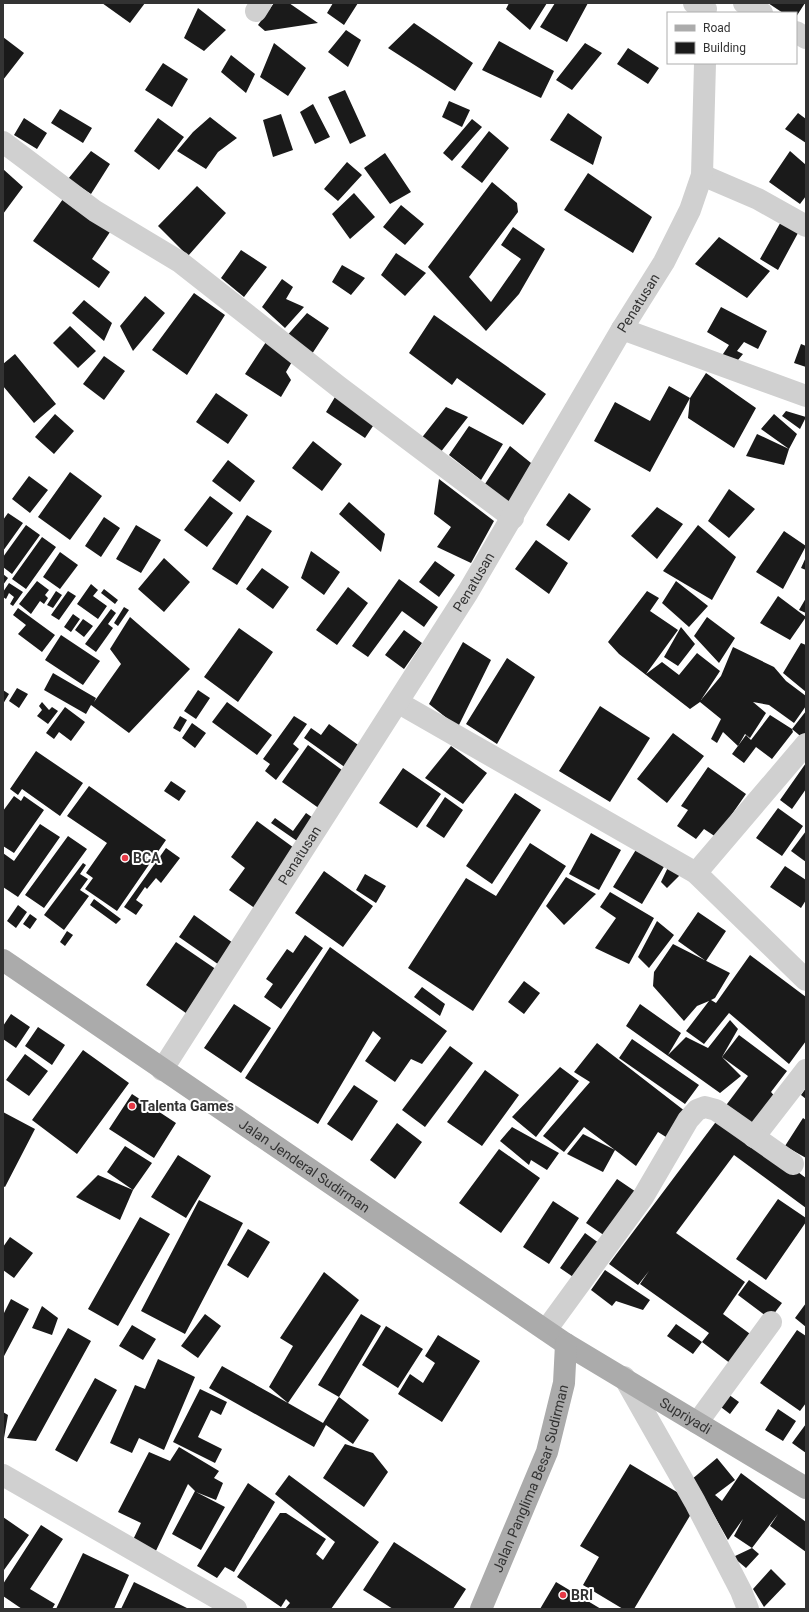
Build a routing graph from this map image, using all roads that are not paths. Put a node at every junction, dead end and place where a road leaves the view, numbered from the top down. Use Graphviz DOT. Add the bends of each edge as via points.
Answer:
graph roads {
  1 [pos="744,3"];
  2 [pos="760,12"];
  3 [pos="797,33"];
  4 [pos="806,38"];
  5 [pos="705,64"];
  6 [pos="3,142"];
  7 [pos="702,175"];
  8 [pos="806,226"];
  9 [pos="622,329"];
  10 [pos="806,396"];
  11 [pos="513,518"];
  12 [pos="398,703"];
  13 [pos="806,744"];
  14 [pos="696,873"];
  15 [pos="3,960"];
  16 [pos="806,980"];
  17 [pos="162,1070"];
  18 [pos="806,1070"];
  19 [pos="754,1137"];
  20 [pos="793,1164"];
  21 [pos="771,1322"];
  22 [pos="546,1330"];
  23 [pos="566,1344"];
  24 [pos="624,1377"];
  25 [pos="697,1423"];
  26 [pos="3,1475"];
  27 [pos="806,1488"];
  28 [pos="236,1609"];
  29 [pos="481,1609"];
  30 [pos="748,1609"];
  1 -- 2 [label="street"];
  3 -- 4 [label="street"];
  5 -- 7 [label="street, Penatusan"];
  6 -- 11 [label="street" via="95,211 180,262 339,387"];
  7 -- 8 [label="street" via="758,199"];
  7 -- 9 [label="street, Penatusan" via="690,210 664,262"];
  9 -- 10 [label="street"];
  9 -- 11 [label="street, Penatusan"];
  11 -- 12 [label="street, Penatusan"];
  12 -- 14 [label="street"];
  12 -- 17 [label="street, Penatusan"];
  13 -- 14 [label="street"];
  14 -- 16 [label="street"];
  15 -- 17 [label="main road, Jalan Jenderal Sudirman"];
  17 -- 22 [label="main road, Jalan Jenderal Sudirman"];
  18 -- 19 [label="street"];
  19 -- 20 [label="street"];
  19 -- 22 [label="street" via="716,1110 705,1107 693,1114 643,1197"];
  21 -- 25 [label="street"];
  22 -- 23 [label="main road, Jalan Jenderal Sudirman"];
  23 -- 24 [label="main road, Supriyadi"];
  23 -- 29 [label="main road, Jalan Panglima Besar Sudirman" via="564,1383 547,1452"];
  24 -- 25 [label="main road, Supriyadi"];
  24 -- 30 [label="street" via="695,1502"];
  25 -- 27 [label="main road, Supriyadi"];
  26 -- 28 [label="street"];
}
